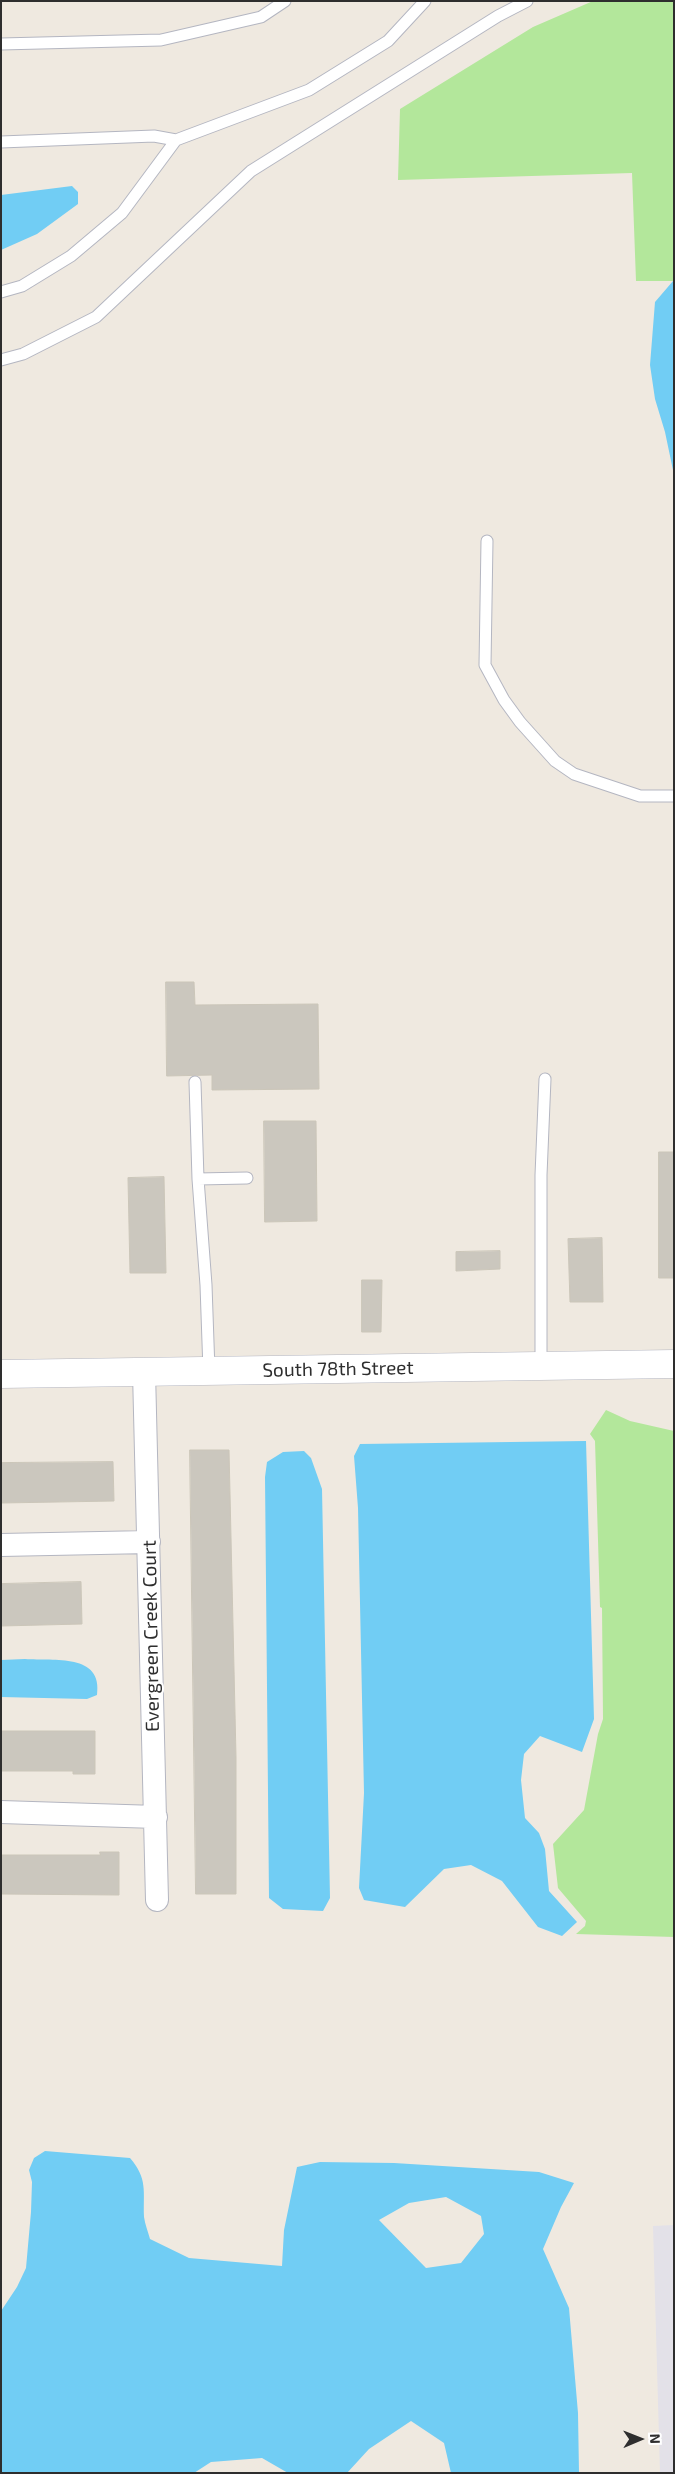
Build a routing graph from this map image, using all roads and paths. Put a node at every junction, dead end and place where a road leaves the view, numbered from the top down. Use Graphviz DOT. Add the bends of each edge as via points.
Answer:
graph roads {
  1 [pos="285,1"];
  2 [pos="425,1"];
  3 [pos="527,1"];
  4 [pos="1,44"];
  5 [pos="176,140"];
  6 [pos="1,142"];
  7 [pos="1,292"];
  8 [pos="1,360"];
  9 [pos="487,541"];
  10 [pos="674,796"];
  11 [pos="545,1079"];
  12 [pos="195,1082"];
  13 [pos="247,1178"];
  14 [pos="198,1179"];
  15 [pos="674,1364"];
  16 [pos="541,1365"];
  17 [pos="209,1371"];
  18 [pos="144,1372"];
  19 [pos="1,1374"];
  20 [pos="149,1542"];
  21 [pos="1,1545"];
  22 [pos="1,1812"];
  23 [pos="156,1817"];
  24 [pos="157,1900"];
  1 -- 4 [label="lane" via="261,17 161,40"];
  2 -- 5 [label="lane" via="388,41 310,90"];
  3 -- 8 [label="lane" via="251,171 96,317 23,354"];
  5 -- 6 [label="lane" via="154,136"];
  5 -- 7 [label="lane" via="122,213 71,256 22,286"];
  9 -- 10 [label="lane" via="485,665 520,722 555,761 574,774 640,796"];
  11 -- 16 [label="lane" via="541,1175"];
  12 -- 14 [label="lane"];
  13 -- 14 [label="lane"];
  14 -- 17 [label="lane"];
  15 -- 16 [label="street, South 78th Street"];
  16 -- 17 [label="street, South 78th Street"];
  17 -- 18 [label="street, South 78th Street"];
  18 -- 19 [label="street, South 78th Street"];
  18 -- 20 [label="street, Evergreen Creek Court"];
  20 -- 21 [label="street"];
  20 -- 23 [label="street, Evergreen Creek Court"];
  22 -- 23 [label="street"];
  23 -- 24 [label="street, Evergreen Creek Court"];
}
